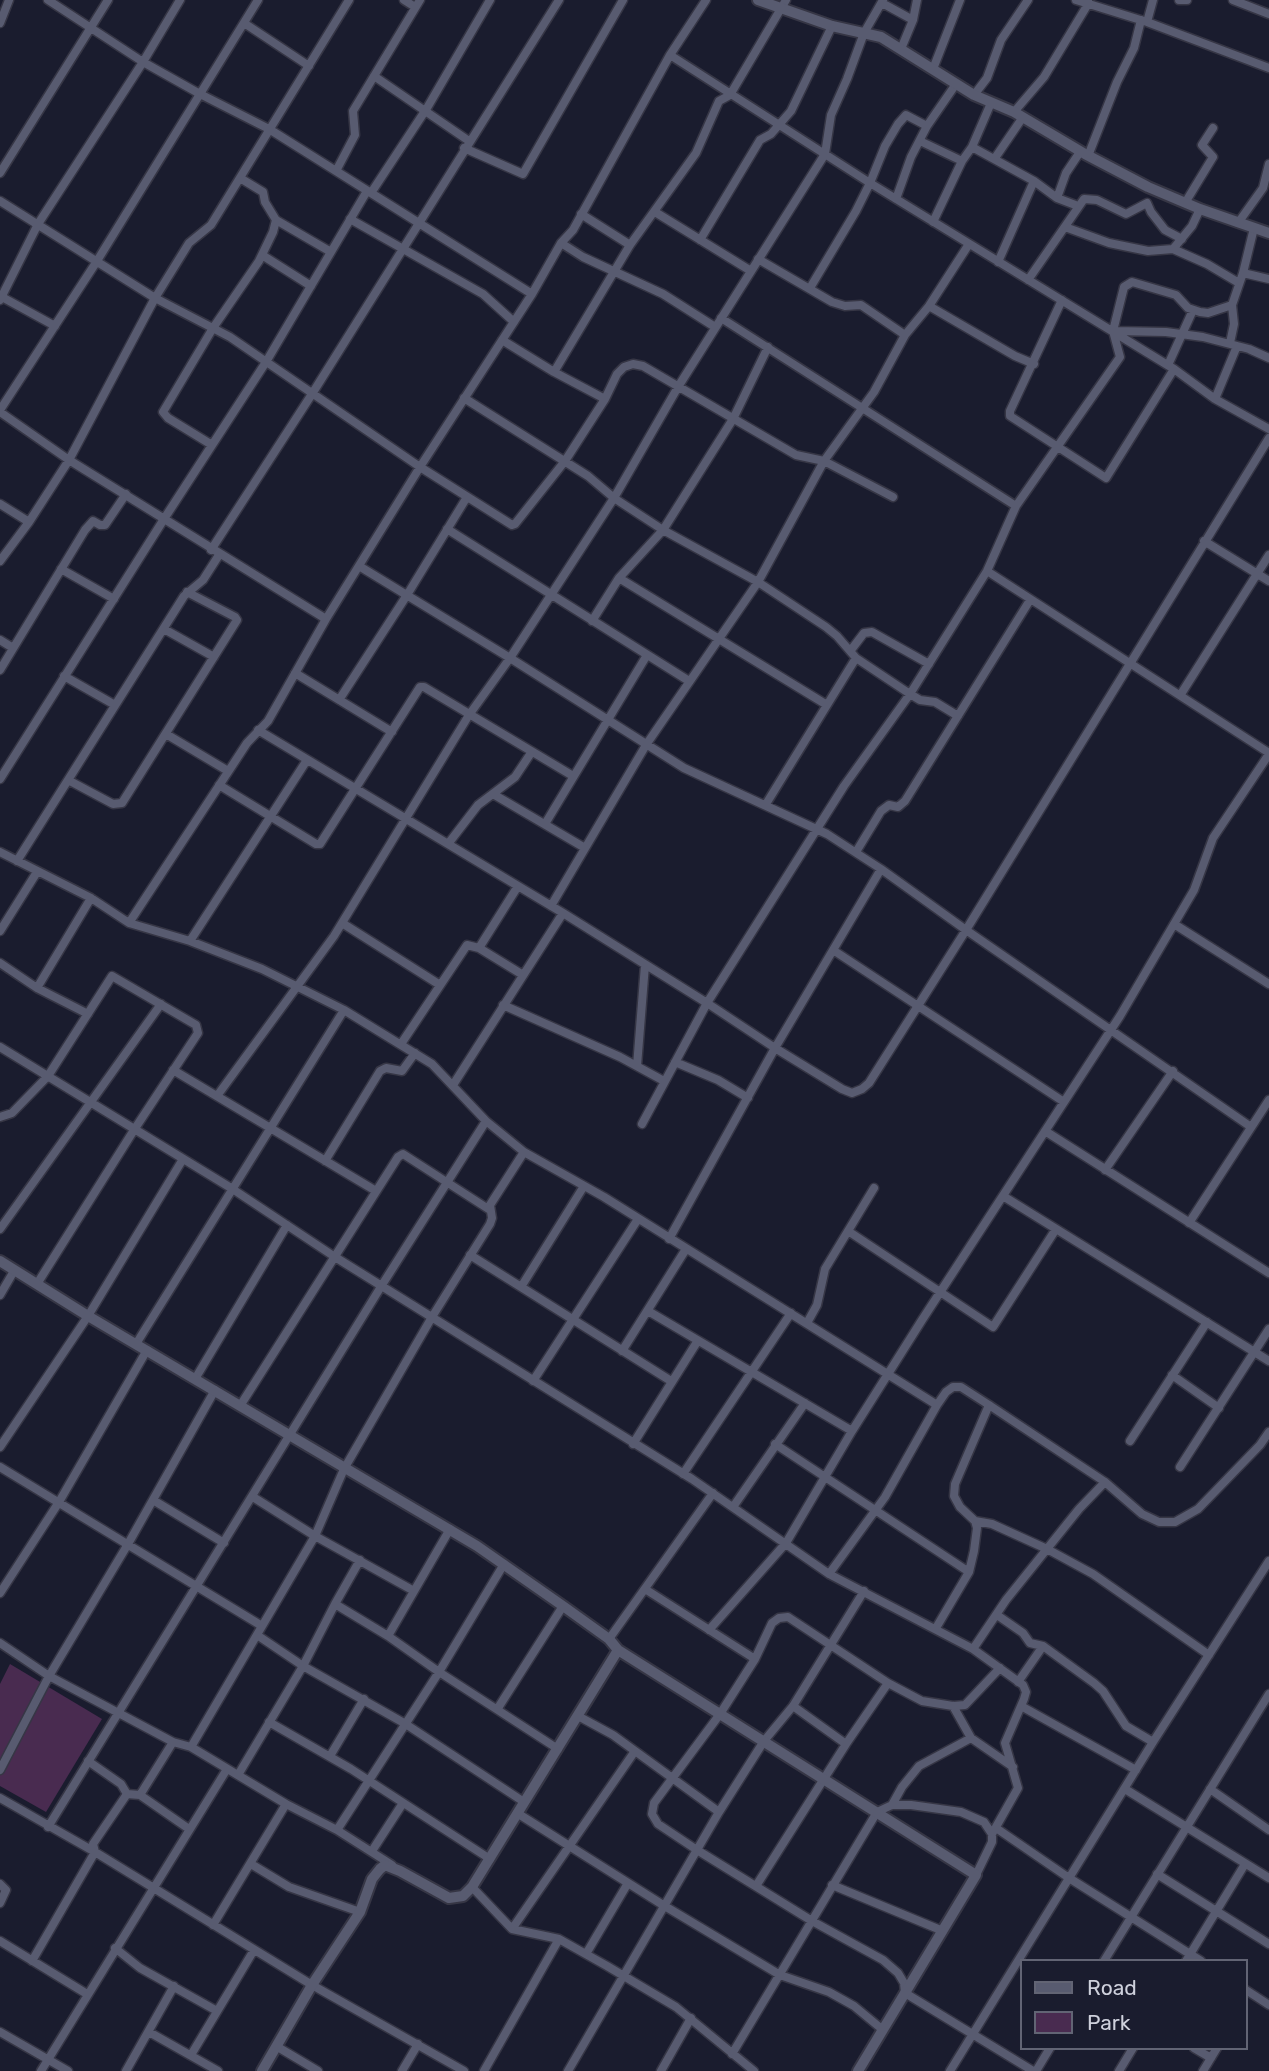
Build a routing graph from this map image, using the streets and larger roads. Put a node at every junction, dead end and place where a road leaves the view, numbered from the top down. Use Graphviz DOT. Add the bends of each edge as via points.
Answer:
graph roads {
  1 [pos="9,0"];
  2 [pos="48,0"];
  3 [pos="108,0"];
  4 [pos="180,0"];
  5 [pos="245,0"];
  6 [pos="349,0"];
  7 [pos="404,0"];
  8 [pos="490,0"];
  9 [pos="559,0"];
  10 [pos="623,0"];
  11 [pos="706,0"];
  12 [pos="758,0"];
  13 [pos="917,0"];
  14 [pos="960,0"];
  15 [pos="1028,0"];
  16 [pos="1076,0"];
  17 [pos="1153,0"];
  18 [pos="1180,0"];
  19 [pos="1187,0"];
  20 [pos="1233,0"];
  21 [pos="882,1"];
  22 [pos="1088,2"];
  23 [pos="256,3"];
  24 [pos="417,4"];
  25 [pos="783,5"];
  26 [pos="1269,15"];
  27 [pos="913,20"];
  28 [pos="1144,21"];
  29 [pos="0,23"];
  30 [pos="244,23"];
  31 [pos="832,26"];
  32 [pos="91,28"];
  33 [pos="864,33"];
  34 [pos="901,49"];
  35 [pos="670,55"];
  36 [pos="144,62"];
  37 [pos="309,65"];
  38 [pos="1269,68"];
  39 [pos="933,69"];
  40 [pos="374,76"];
  41 [pos="956,84"];
  42 [pos="200,94"];
  43 [pos="730,95"];
  44 [pos="974,95"];
  45 [pos="991,103"];
  46 [pos="424,113"];
  47 [pos="1018,115"];
  48 [pos="778,124"];
  49 [pos="927,126"];
  50 [pos="1213,128"];
  51 [pos="270,129"];
  52 [pos="920,141"];
  53 [pos="466,145"];
  54 [pos="972,147"];
  55 [pos="825,154"];
  56 [pos="1084,154"];
  57 [pos="995,158"];
  58 [pos="962,161"];
  59 [pos="1269,164"];
  60 [pos="336,171"];
  61 [pos="0,173"];
  62 [pos="240,178"];
  63 [pos="1034,181"];
  64 [pos="870,183"];
  65 [pos="1266,189"];
  66 [pos="1154,190"];
  67 [pos="369,192"];
  68 [pos="1057,198"];
  69 [pos="896,199"];
  70 [pos="0,201"];
  71 [pos="1147,203"];
  72 [pos="1185,203"];
  73 [pos="1078,206"];
  74 [pos="1200,209"];
  75 [pos="655,212"];
  76 [pos="581,214"];
  77 [pos="350,219"];
  78 [pos="276,220"];
  79 [pos="419,221"];
  80 [pos="933,222"];
  81 [pos="1238,223"];
  82 [pos="38,225"];
  83 [pos="1065,227"];
  84 [pos="1254,228"];
  85 [pos="1269,233"];
  86 [pos="1182,239"];
  87 [pos="700,240"];
  88 [pos="561,243"];
  89 [pos="969,244"];
  90 [pos="630,245"];
  91 [pos="402,247"];
  92 [pos="1173,249"];
  93 [pos="331,252"];
  94 [pos="262,255"];
  95 [pos="758,259"];
  96 [pos="97,261"];
  97 [pos="998,261"];
  98 [pos="751,271"];
  99 [pos="615,272"];
  100 [pos="1243,273"];
  101 [pos="1269,279"];
  102 [pos="1028,280"];
  103 [pos="1239,283"];
  104 [pos="311,286"];
  105 [pos="810,288"];
  106 [pos="532,294"];
  107 [pos="155,298"];
  108 [pos="1,299"];
  109 [pos="1062,300"];
  110 [pos="1232,305"];
  111 [pos="929,306"];
  112 [pos="1193,310"];
  113 [pos="721,318"];
  114 [pos="514,323"];
  115 [pos="55,326"];
  116 [pos="716,327"];
  117 [pos="213,328"];
  118 [pos="1112,331"];
  119 [pos="1182,334"];
  120 [pos="905,335"];
  121 [pos="502,340"];
  122 [pos="1234,345"];
  123 [pos="768,347"];
  124 [pos="1269,358"];
  125 [pos="266,362"];
  126 [pos="1034,364"];
  127 [pos="1171,367"];
  128 [pos="554,372"];
  129 [pos="678,387"];
  130 [pos="312,394"];
  131 [pos="464,398"];
  132 [pos="605,399"];
  133 [pos="1215,399"];
  134 [pos="864,407"];
  135 [pos="0,411"];
  136 [pos="733,419"];
  137 [pos="1269,429"];
  138 [pos="1269,438"];
  139 [pos="212,445"];
  140 [pos="1056,447"];
  141 [pos="69,460"];
  142 [pos="565,461"];
  143 [pos="824,461"];
  144 [pos="420,467"];
  145 [pos="126,494"];
  146 [pos="467,496"];
  147 [pos="893,497"];
  148 [pos="614,498"];
  149 [pos="0,504"];
  150 [pos="1016,506"];
  151 [pos="164,519"];
  152 [pos="29,522"];
  153 [pos="447,530"];
  154 [pos="663,530"];
  155 [pos="1204,541"];
  156 [pos="211,550"];
  157 [pos="219,555"];
  158 [pos="1269,555"];
  159 [pos="0,561"];
  160 [pos="359,566"];
  161 [pos="61,569"];
  162 [pos="987,571"];
  163 [pos="1257,574"];
  164 [pos="618,578"];
  165 [pos="1269,581"];
  166 [pos="758,582"];
  167 [pos="187,592"];
  168 [pos="407,595"];
  169 [pos="551,595"];
  170 [pos="114,599"];
  171 [pos="1030,600"];
  172 [pos="326,619"];
  173 [pos="592,621"];
  174 [pos="163,629"];
  175 [pos="720,639"];
  176 [pos="0,640"];
  177 [pos="13,648"];
  178 [pos="853,654"];
  179 [pos="647,655"];
  180 [pos="214,657"];
  181 [pos="510,658"];
  182 [pos="1130,662"];
  183 [pos="929,664"];
  184 [pos="0,670"];
  185 [pos="295,673"];
  186 [pos="64,676"];
  187 [pos="689,681"];
  188 [pos="910,694"];
  189 [pos="1181,694"];
  190 [pos="339,700"];
  191 [pos="115,705"];
  192 [pos="827,705"];
  193 [pos="469,715"];
  194 [pos="958,716"];
  195 [pos="606,720"];
  196 [pos="258,730"];
  197 [pos="392,732"];
  198 [pos="166,734"];
  199 [pos="646,745"];
  200 [pos="531,752"];
  201 [pos="1269,754"];
  202 [pos="307,760"];
  203 [pos="228,771"];
  204 [pos="573,776"];
  205 [pos="0,779"];
  206 [pos="68,780"];
  207 [pos="219,785"];
  208 [pos="356,790"];
  209 [pos="493,794"];
  210 [pos="766,804"];
  211 [pos="270,816"];
  212 [pos="405,819"];
  213 [pos="545,824"];
  214 [pos="817,828"];
  215 [pos="448,844"];
  216 [pos="585,848"];
  217 [pos="0,852"];
  218 [pos="856,852"];
  219 [pos="17,861"];
  220 [pos="881,869"];
  221 [pos="37,872"];
  222 [pos="518,886"];
  223 [pos="91,898"];
  224 [pos="551,906"];
  225 [pos="563,913"];
  226 [pos="129,923"];
  227 [pos="342,923"];
  228 [pos="1174,925"];
  229 [pos="966,930"];
  230 [pos="0,931"];
  231 [pos="190,941"];
  232 [pos="479,948"];
  233 [pos="833,950"];
  234 [pos="0,963"];
  235 [pos="645,965"];
  236 [pos="523,975"];
  237 [pos="1269,984"];
  238 [pos="297,985"];
  239 [pos="440,985"];
  240 [pos="37,988"];
  241 [pos="707,1003"];
  242 [pos="161,1004"];
  243 [pos="503,1005"];
  244 [pos="918,1006"];
  245 [pos="344,1010"];
  246 [pos="88,1014"];
  247 [pos="1111,1030"];
  248 [pos="401,1044"];
  249 [pos="0,1047"];
  250 [pos="775,1048"];
  251 [pos="415,1053"];
  252 [pos="675,1062"];
  253 [pos="636,1066"];
  254 [pos="173,1070"];
  255 [pos="1173,1072"];
  256 [pos="48,1076"];
  257 [pos="664,1081"];
  258 [pos="453,1085"];
  259 [pos="217,1096"];
  260 [pos="748,1098"];
  261 [pos="1269,1100"];
  262 [pos="92,1102"];
  263 [pos="1064,1102"];
  264 [pos="0,1117"];
  265 [pos="486,1121"];
  266 [pos="642,1124"];
  267 [pos="1251,1127"];
  268 [pos="269,1128"];
  269 [pos="134,1129"];
  270 [pos="1045,1131"];
  271 [pos="524,1152"];
  272 [pos="183,1159"];
  273 [pos="326,1161"];
  274 [pos="1105,1170"];
  275 [pos="448,1182"];
  276 [pos="584,1186"];
  277 [pos="231,1188"];
  278 [pos="874,1188"];
  279 [pos="376,1191"];
  280 [pos="1003,1196"];
  281 [pos="490,1210"];
  282 [pos="638,1219"];
  283 [pos="1189,1223"];
  284 [pos="287,1225"];
  285 [pos="0,1229"];
  286 [pos="1056,1229"];
  287 [pos="848,1231"];
  288 [pos="669,1238"];
  289 [pos="686,1249"];
  290 [pos="470,1255"];
  291 [pos="335,1257"];
  292 [pos="0,1261"];
  293 [pos="14,1271"];
  294 [pos="1269,1273"];
  295 [pos="37,1284"];
  296 [pos="382,1286"];
  297 [pos="521,1287"];
  298 [pos="941,1291"];
  299 [pos="0,1295"];
  300 [pos="648,1311"];
  301 [pos="790,1313"];
  302 [pos="88,1316"];
  303 [pos="432,1317"];
  304 [pos="572,1321"];
  305 [pos="1207,1322"];
  306 [pos="807,1323"];
  307 [pos="1269,1329"];
  308 [pos="697,1342"];
  309 [pos="136,1344"];
  310 [pos="147,1350"];
  311 [pos="622,1351"];
  312 [pos="1256,1352"];
  313 [pos="1269,1361"];
  314 [pos="751,1372"];
  315 [pos="888,1374"];
  316 [pos="1172,1375"];
  317 [pos="195,1379"];
  318 [pos="533,1381"];
  319 [pos="671,1381"];
  320 [pos="215,1390"];
  321 [pos="805,1403"];
  322 [pos="937,1405"];
  323 [pos="989,1405"];
  324 [pos="240,1406"];
  325 [pos="1219,1408"];
  326 [pos="852,1430"];
  327 [pos="1269,1432"];
  328 [pos="289,1435"];
  329 [pos="1130,1441"];
  330 [pos="633,1444"];
  331 [pos="775,1444"];
  332 [pos="0,1447"];
  333 [pos="0,1467"];
  334 [pos="1180,1467"];
  335 [pos="344,1469"];
  336 [pos="683,1474"];
  337 [pos="826,1477"];
  338 [pos="1105,1482"];
  339 [pos="713,1493"];
  340 [pos="253,1497"];
  341 [pos="153,1500"];
  342 [pos="59,1502"];
  343 [pos="733,1507"];
  344 [pos="875,1509"];
  345 [pos="975,1521"];
  346 [pos="450,1529"];
  347 [pos="315,1536"];
  348 [pos="224,1543"];
  349 [pos="786,1543"];
  350 [pos="128,1544"];
  351 [pos="1047,1549"];
  352 [pos="360,1560"];
  353 [pos="1269,1561"];
  354 [pos="504,1564"];
  355 [pos="969,1572"];
  356 [pos="829,1574"];
  357 [pos="198,1586"];
  358 [pos="645,1589"];
  359 [pos="414,1591"];
  360 [pos="864,1591"];
  361 [pos="0,1593"];
  362 [pos="335,1604"];
  363 [pos="563,1606"];
  364 [pos="997,1615"];
  365 [pos="262,1626"];
  366 [pos="936,1628"];
  367 [pos="709,1630"];
  368 [pos="257,1635"];
  369 [pos="388,1636"];
  370 [pos="608,1639"];
  371 [pos="0,1643"];
  372 [pos="828,1646"];
  373 [pos="1043,1646"];
  374 [pos="973,1649"];
  375 [pos="618,1650"];
  376 [pos="1209,1655"];
  377 [pos="755,1658"];
  378 [pos="303,1666"];
  379 [pos="1000,1668"];
  380 [pos="439,1672"];
  381 [pos="49,1676"];
  382 [pos="1018,1682"];
  383 [pos="888,1684"];
  384 [pos="1269,1694"];
  385 [pos="364,1699"];
  386 [pos="793,1706"];
  387 [pos="953,1706"];
  388 [pos="1021,1706"];
  389 [pos="498,1708"];
  390 [pos="117,1713"];
  391 [pos="720,1714"];
  392 [pos="578,1716"];
  393 [pos="269,1722"];
  394 [pos="404,1723"];
  395 [pos="971,1738"];
  396 [pos="764,1741"];
  397 [pos="173,1742"];
  398 [pos="1153,1742"];
  399 [pos="846,1744"];
  400 [pos="191,1747"];
  401 [pos="558,1749"];
  402 [pos="635,1751"];
  403 [pos="330,1756"];
  404 [pos="88,1761"];
  405 [pos="1013,1768"];
  406 [pos="228,1769"];
  407 [pos="0,1770"];
  408 [pos="1136,1770"];
  409 [pos="238,1774"];
  410 [pos="672,1779"];
  411 [pos="825,1779"];
  412 [pos="368,1780"];
  413 [pos="1125,1789"];
  414 [pos="1210,1789"];
  415 [pos="127,1794"];
  416 [pos="140,1795"];
  417 [pos="0,1798"];
  418 [pos="524,1802"];
  419 [pos="403,1803"];
  420 [pos="286,1804"];
  421 [pos="892,1805"];
  422 [pos="719,1812"];
  423 [pos="877,1812"];
  424 [pos="517,1813"];
  425 [pos="48,1827"];
  426 [pos="1186,1827"];
  427 [pos="189,1829"];
  428 [pos="337,1830"];
  429 [pos="1269,1830"];
  430 [pos="994,1831"];
  431 [pos="569,1845"];
  432 [pos="696,1850"];
  433 [pos="94,1852"];
  434 [pos="372,1852"];
  435 [pos="490,1858"];
  436 [pos="251,1864"];
  437 [pos="1245,1864"];
  438 [pos="400,1871"];
  439 [pos="1157,1874"];
  440 [pos="976,1875"];
  441 [pos="1069,1878"];
  442 [pos="1269,1878"];
  443 [pos="628,1883"];
  444 [pos="0,1884"];
  445 [pos="832,1885"];
  446 [pos="756,1886"];
  447 [pos="472,1887"];
  448 [pos="154,1888"];
  449 [pos="0,1903"];
  450 [pos="663,1905"];
  451 [pos="1216,1911"];
  452 [pos="360,1912"];
  453 [pos="1131,1916"];
  454 [pos="812,1921"];
  455 [pos="213,1925"];
  456 [pos="512,1929"];
  457 [pos="943,1931"];
  458 [pos="559,1938"];
  459 [pos="0,1941"];
  460 [pos="1269,1944"];
  461 [pos="115,1948"];
  462 [pos="254,1950"];
  463 [pos="586,1954"];
  464 [pos="1188,1957"];
  465 [pos="1105,1959"];
  466 [pos="32,1961"];
  467 [pos="780,1975"];
  468 [pos="623,1976"];
  469 [pos="312,1985"];
  470 [pos="174,1986"];
  471 [pos="905,1993"];
  472 [pos="87,1994"];
  473 [pos="1248,1994"];
  474 [pos="1269,2005"];
  475 [pos="217,2011"];
  476 [pos="691,2018"];
  477 [pos="883,2030"];
  478 [pos="0,2032"];
  479 [pos="149,2032"];
  480 [pos="973,2032"];
  481 [pos="418,2044"];
  482 [pos="276,2046"];
  483 [pos="1049,2050"];
  484 [pos="1132,2050"];
  485 [pos="1197,2050"];
  486 [pos="1216,2050"];
  487 [pos="732,2054"];
  488 [pos="191,2055"];
  489 [pos="1211,2058"];
  490 [pos="48,2059"];
  491 [pos="750,2070"];
  492 [pos="41,2071"];
  493 [pos="68,2071"];
  494 [pos="126,2071"];
  495 [pos="218,2071"];
  496 [pos="262,2071"];
  497 [pos="318,2071"];
  498 [pos="402,2071"];
  499 [pos="464,2071"];
  500 [pos="484,2071"];
  501 [pos="568,2071"];
  502 [pos="660,2071"];
  503 [pos="858,2071"];
  504 [pos="950,2071"];
  505 [pos="1035,2071"];
  506 [pos="1119,2071"];
  507 [pos="1203,2071"];
  1 -- 29 [label="street"];
  2 -- 32 [label="street"];
  3 -- 32 [label="street"];
  4 -- 36 [label="street"];
  5 -- 23 [label="street"];
  6 -- 37 [label="street"];
  7 -- 24 [label="street"];
  8 -- 46 [label="street"];
  9 -- 53 [label="street"];
  10 -- 53 [label="street" via="523,174"];
  11 -- 35 [label="street"];
  12 -- 25 [label="street"];
  13 -- 27 [label="street"];
  14 -- 39 [label="street"];
  15 -- 44 [label="street" via="1001,40 987,78"];
  16 -- 22 [label="street"];
  17 -- 28 [label="street"];
  18 -- 19 [label="street"];
  20 -- 26 [label="street"];
  21 -- 27 [label="street"];
  21 -- 33 [label="street"];
  22 -- 28 [label="street"];
  22 -- 47 [label="street"];
  23 -- 30 [label="street"];
  24 -- 40 [label="street"];
  25 -- 31 [label="street"];
  25 -- 43 [label="street"];
  27 -- 34 [label="street"];
  28 -- 38 [label="street"];
  28 -- 56 [label="street"];
  30 -- 37 [label="street"];
  30 -- 42 [label="street"];
  31 -- 33 [label="street"];
  31 -- 48 [label="street" via="791,111"];
  32 -- 36 [label="street"];
  32 -- 61 [label="street"];
  33 -- 34 [label="street"];
  33 -- 55 [label="street" via="831,115"];
  34 -- 39 [label="street"];
  35 -- 43 [label="street"];
  35 -- 76 [label="street"];
  36 -- 42 [label="street"];
  36 -- 82 [label="street"];
  37 -- 51 [label="street"];
  39 -- 41 [label="street"];
  40 -- 46 [label="street"];
  40 -- 60 [label="street" via="353,111 355,135"];
  41 -- 44 [label="street"];
  41 -- 49 [label="street"];
  42 -- 51 [label="street"];
  42 -- 96 [label="street"];
  43 -- 48 [label="street"];
  43 -- 75 [label="street" via="719,101 696,153"];
  44 -- 45 [label="street"];
  45 -- 47 [label="street"];
  45 -- 54 [label="street"];
  46 -- 53 [label="street"];
  46 -- 67 [label="street"];
  47 -- 56 [label="street"];
  47 -- 57 [label="street"];
  48 -- 55 [label="street"];
  48 -- 87 [label="street" via="758,142"];
  49 -- 52 [label="street"];
  49 -- 64 [label="street" via="906,115 885,146"];
  50 -- 72 [label="street" via="1202,145 1213,158"];
  51 -- 60 [label="street"];
  51 -- 62 [label="street"];
  52 -- 58 [label="street"];
  52 -- 69 [label="street"];
  53 -- 79 [label="street"];
  54 -- 57 [label="street"];
  54 -- 58 [label="street"];
  55 -- 64 [label="street"];
  55 -- 95 [label="street"];
  56 -- 66 [label="street"];
  56 -- 68 [label="street" via="1066,173"];
  57 -- 63 [label="street"];
  58 -- 80 [label="street"];
  59 -- 65 [label="street"];
  60 -- 67 [label="street"];
  62 -- 78 [label="street" via="262,192"];
  62 -- 107 [label="street" via="211,225 191,241"];
  63 -- 68 [label="street"];
  63 -- 97 [label="street"];
  64 -- 69 [label="street"];
  64 -- 105 [label="street"];
  65 -- 81 [label="street"];
  66 -- 71 [label="street"];
  66 -- 72 [label="street"];
  67 -- 77 [label="street"];
  67 -- 79 [label="street"];
  68 -- 73 [label="street"];
  69 -- 80 [label="street"];
  70 -- 82 [label="street"];
  71 -- 73 [label="street" via="1126,214 1088,198"];
  71 -- 86 [label="street" via="1165,230"];
  72 -- 74 [label="street"];
  73 -- 83 [label="street"];
  74 -- 81 [label="street"];
  74 -- 86 [label="street"];
  75 -- 87 [label="street"];
  75 -- 90 [label="street"];
  76 -- 88 [label="street"];
  76 -- 90 [label="street"];
  77 -- 91 [label="street"];
  77 -- 93 [label="street"];
  78 -- 93 [label="street"];
  78 -- 94 [label="street"];
  79 -- 91 [label="street"];
  79 -- 106 [label="street"];
  80 -- 89 [label="street"];
  81 -- 84 [label="street"];
  82 -- 96 [label="street"];
  82 -- 108 [label="street"];
  83 -- 92 [label="street" via="1148,251"];
  83 -- 102 [label="street"];
  84 -- 85 [label="street"];
  84 -- 100 [label="street"];
  86 -- 92 [label="street"];
  87 -- 98 [label="street"];
  88 -- 99 [label="street"];
  88 -- 106 [label="street"];
  89 -- 97 [label="street"];
  89 -- 111 [label="street"];
  90 -- 99 [label="street"];
  91 -- 114 [label="street" via="487,297"];
  91 -- 130 [label="street"];
  92 -- 103 [label="street"];
  93 -- 104 [label="street"];
  94 -- 104 [label="street"];
  94 -- 117 [label="street"];
  95 -- 98 [label="street"];
  95 -- 105 [label="street"];
  96 -- 107 [label="street"];
  96 -- 115 [label="street"];
  97 -- 102 [label="street"];
  98 -- 113 [label="street"];
  99 -- 116 [label="street" via="663,294"];
  99 -- 128 [label="street"];
  100 -- 101 [label="street"];
  100 -- 103 [label="street"];
  102 -- 109 [label="street"];
  103 -- 110 [label="street"];
  104 -- 125 [label="street"];
  105 -- 120 [label="street" via="840,304 861,305"];
  106 -- 114 [label="street"];
  107 -- 117 [label="street"];
  107 -- 141 [label="street"];
  108 -- 115 [label="street"];
  109 -- 118 [label="street"];
  109 -- 126 [label="street"];
  110 -- 112 [label="street" via="1208,313"];
  110 -- 122 [label="street"];
  111 -- 120 [label="street"];
  111 -- 126 [label="street"];
  112 -- 118 [label="street" via="1176,295 1129,282"];
  112 -- 119 [label="street"];
  113 -- 116 [label="street"];
  113 -- 123 [label="street"];
  114 -- 121 [label="street"];
  115 -- 135 [label="street"];
  116 -- 129 [label="street"];
  117 -- 125 [label="street"];
  117 -- 139 [label="street" via="163,412"];
  118 -- 119 [label="street"];
  118 -- 127 [label="street"];
  118 -- 140 [label="street" via="1120,357"];
  119 -- 122 [label="street"];
  119 -- 127 [label="street"];
  120 -- 134 [label="street"];
  121 -- 128 [label="street"];
  121 -- 131 [label="street"];
  122 -- 124 [label="street"];
  122 -- 133 [label="street"];
  123 -- 134 [label="street"];
  123 -- 136 [label="street"];
  125 -- 130 [label="street"];
  125 -- 139 [label="street"];
  126 -- 140 [label="street" via="1010,416"];
  127 -- 133 [label="street"];
  127 -- 140 [label="street" via="1106,478"];
  128 -- 132 [label="street"];
  129 -- 132 [label="street" via="633,364 617,374"];
  129 -- 136 [label="street"];
  129 -- 148 [label="street"];
  130 -- 144 [label="street"];
  130 -- 156 [label="street"];
  131 -- 142 [label="street"];
  131 -- 144 [label="street"];
  132 -- 142 [label="street"];
  133 -- 137 [label="street"];
  134 -- 143 [label="street"];
  134 -- 150 [label="street"];
  135 -- 141 [label="street"];
  136 -- 143 [label="street" via="796,454"];
  136 -- 154 [label="street"];
  138 -- 155 [label="street"];
  139 -- 151 [label="street"];
  140 -- 150 [label="street"];
  141 -- 145 [label="street"];
  141 -- 152 [label="street"];
  142 -- 146 [label="street" via="513,525"];
  142 -- 148 [label="street"];
  143 -- 147 [label="street"];
  143 -- 166 [label="street"];
  144 -- 146 [label="street"];
  144 -- 160 [label="street"];
  145 -- 151 [label="street"];
  145 -- 161 [label="street" via="105,525 92,521"];
  146 -- 153 [label="street"];
  148 -- 154 [label="street"];
  148 -- 169 [label="street"];
  149 -- 152 [label="street"];
  150 -- 162 [label="street"];
  151 -- 156 [label="street"];
  151 -- 170 [label="street"];
  152 -- 159 [label="street"];
  153 -- 168 [label="street"];
  153 -- 169 [label="street"];
  154 -- 164 [label="street"];
  154 -- 166 [label="street"];
  155 -- 163 [label="street"];
  155 -- 182 [label="street"];
  156 -- 157 [label="street"];
  157 -- 167 [label="street" via="203,580"];
  157 -- 172 [label="street"];
  158 -- 163 [label="street"];
  160 -- 168 [label="street"];
  160 -- 172 [label="street"];
  161 -- 170 [label="street"];
  161 -- 177 [label="street"];
  162 -- 171 [label="street"];
  162 -- 183 [label="street"];
  163 -- 165 [label="street"];
  163 -- 189 [label="street"];
  164 -- 173 [label="street"];
  164 -- 175 [label="street"];
  166 -- 175 [label="street"];
  166 -- 178 [label="street" via="831,631"];
  167 -- 174 [label="street"];
  167 -- 180 [label="street" via="237,619"];
  168 -- 181 [label="street"];
  168 -- 190 [label="street"];
  169 -- 173 [label="street"];
  169 -- 181 [label="street"];
  170 -- 186 [label="street"];
  171 -- 182 [label="street"];
  171 -- 194 [label="street"];
  172 -- 185 [label="street"];
  173 -- 179 [label="street"];
  174 -- 180 [label="street"];
  174 -- 191 [label="street"];
  175 -- 187 [label="street"];
  175 -- 192 [label="street"];
  176 -- 177 [label="street"];
  177 -- 184 [label="street"];
  178 -- 183 [label="street" via="864,634 872,632"];
  178 -- 188 [label="street"];
  178 -- 192 [label="street"];
  179 -- 187 [label="street"];
  179 -- 195 [label="street"];
  180 -- 198 [label="street"];
  181 -- 193 [label="street"];
  181 -- 195 [label="street"];
  182 -- 189 [label="street"];
  182 -- 229 [label="street"];
  183 -- 188 [label="street"];
  185 -- 190 [label="street"];
  185 -- 196 [label="street"];
  186 -- 191 [label="street"];
  186 -- 205 [label="street"];
  187 -- 199 [label="street"];
  188 -- 194 [label="street"];
  188 -- 214 [label="street"];
  189 -- 201 [label="street"];
  190 -- 197 [label="street"];
  191 -- 206 [label="street"];
  192 -- 210 [label="street"];
  193 -- 197 [label="street" via="421,687"];
  193 -- 200 [label="street"];
  193 -- 212 [label="street"];
  194 -- 218 [label="street" via="905,801 881,811"];
  195 -- 199 [label="street"];
  195 -- 204 [label="street"];
  196 -- 202 [label="street"];
  196 -- 203 [label="street"];
  197 -- 208 [label="street"];
  198 -- 203 [label="street"];
  198 -- 206 [label="street" via="118,805"];
  199 -- 210 [label="street" via="698,776"];
  199 -- 216 [label="street"];
  200 -- 204 [label="street"];
  200 -- 209 [label="street" via="515,777"];
  201 -- 228 [label="street" via="1213,838 1194,890"];
  202 -- 208 [label="street"];
  202 -- 211 [label="street"];
  203 -- 207 [label="street"];
  204 -- 213 [label="street"];
  206 -- 219 [label="street"];
  207 -- 211 [label="street"];
  207 -- 226 [label="street"];
  208 -- 211 [label="street" via="320,844"];
  208 -- 212 [label="street"];
  209 -- 213 [label="street"];
  209 -- 215 [label="street" via="472,811"];
  210 -- 214 [label="street"];
  211 -- 231 [label="street"];
  212 -- 215 [label="street"];
  212 -- 227 [label="street"];
  213 -- 216 [label="street"];
  214 -- 218 [label="street"];
  214 -- 241 [label="street"];
  215 -- 222 [label="street"];
  216 -- 224 [label="street"];
  217 -- 219 [label="street"];
  218 -- 220 [label="street"];
  219 -- 221 [label="street"];
  220 -- 229 [label="street"];
  220 -- 233 [label="street"];
  221 -- 223 [label="street"];
  221 -- 230 [label="street"];
  222 -- 224 [label="street"];
  222 -- 232 [label="street"];
  223 -- 226 [label="street"];
  223 -- 240 [label="street"];
  224 -- 225 [label="street"];
  225 -- 235 [label="street"];
  225 -- 236 [label="street"];
  226 -- 231 [label="street"];
  227 -- 238 [label="street"];
  227 -- 239 [label="street"];
  228 -- 237 [label="street"];
  228 -- 247 [label="street"];
  229 -- 244 [label="street"];
  229 -- 247 [label="street"];
  231 -- 238 [label="street"];
  232 -- 236 [label="street"];
  232 -- 239 [label="street" via="467,944"];
  233 -- 244 [label="street"];
  233 -- 250 [label="street"];
  234 -- 240 [label="street"];
  235 -- 241 [label="street"];
  235 -- 253 [label="street"];
  236 -- 243 [label="street"];
  238 -- 245 [label="street"];
  238 -- 259 [label="street"];
  239 -- 248 [label="street"];
  240 -- 246 [label="street"];
  241 -- 250 [label="street"];
  241 -- 252 [label="street"];
  242 -- 246 [label="street" via="112,976"];
  242 -- 254 [label="street" via="198,1030"];
  242 -- 262 [label="street"];
  243 -- 253 [label="street"];
  243 -- 258 [label="street"];
  244 -- 250 [label="street" via="869,1083 852,1093"];
  244 -- 263 [label="street"];
  245 -- 248 [label="street"];
  245 -- 268 [label="street"];
  246 -- 256 [label="street"];
  247 -- 255 [label="street"];
  247 -- 263 [label="street"];
  248 -- 251 [label="street"];
  249 -- 256 [label="street"];
  250 -- 260 [label="street"];
  251 -- 258 [label="street"];
  251 -- 273 [label="street" via="402,1071 380,1071"];
  252 -- 257 [label="street"];
  252 -- 260 [label="street"];
  253 -- 257 [label="street"];
  254 -- 259 [label="street"];
  254 -- 269 [label="street"];
  255 -- 267 [label="street"];
  255 -- 274 [label="street"];
  256 -- 262 [label="street"];
  256 -- 264 [label="street" via="12,1113"];
  257 -- 266 [label="street"];
  258 -- 265 [label="street"];
  259 -- 268 [label="street"];
  260 -- 288 [label="street"];
  261 -- 267 [label="street"];
  262 -- 269 [label="street"];
  262 -- 285 [label="street"];
  263 -- 270 [label="street"];
  265 -- 271 [label="street"];
  265 -- 275 [label="street"];
  267 -- 283 [label="street"];
  268 -- 273 [label="street"];
  268 -- 277 [label="street"];
  269 -- 272 [label="street"];
  269 -- 295 [label="street"];
  270 -- 274 [label="street"];
  270 -- 280 [label="street"];
  271 -- 276 [label="street"];
  271 -- 281 [label="street"];
  272 -- 277 [label="street"];
  272 -- 302 [label="street"];
  273 -- 279 [label="street"];
  274 -- 283 [label="street"];
  275 -- 279 [label="street" via="402,1154"];
  275 -- 281 [label="street"];
  275 -- 296 [label="street"];
  276 -- 282 [label="street"];
  276 -- 297 [label="street"];
  277 -- 284 [label="street"];
  277 -- 309 [label="street"];
  278 -- 287 [label="street"];
  279 -- 291 [label="street"];
  280 -- 286 [label="street"];
  280 -- 298 [label="street"];
  281 -- 290 [label="street" via="491,1220"];
  282 -- 288 [label="street"];
  282 -- 304 [label="street"];
  283 -- 294 [label="street"];
  284 -- 291 [label="street"];
  284 -- 317 [label="street"];
  286 -- 298 [label="street" via="993,1328"];
  286 -- 305 [label="street"];
  287 -- 298 [label="street"];
  287 -- 306 [label="street" via="825,1269 817,1305"];
  288 -- 289 [label="street"];
  289 -- 300 [label="street"];
  289 -- 301 [label="street"];
  290 -- 297 [label="street"];
  290 -- 303 [label="street"];
  291 -- 296 [label="street"];
  291 -- 324 [label="street"];
  292 -- 293 [label="street"];
  293 -- 295 [label="street"];
  293 -- 299 [label="street"];
  295 -- 302 [label="street"];
  296 -- 303 [label="street"];
  296 -- 328 [label="street"];
  297 -- 304 [label="street"];
  298 -- 315 [label="street"];
  300 -- 308 [label="street"];
  300 -- 311 [label="street"];
  301 -- 306 [label="street"];
  301 -- 314 [label="street"];
  302 -- 309 [label="street"];
  302 -- 332 [label="street"];
  303 -- 318 [label="street"];
  303 -- 335 [label="street"];
  304 -- 311 [label="street"];
  304 -- 318 [label="street"];
  305 -- 312 [label="street"];
  305 -- 316 [label="street"];
  306 -- 315 [label="street"];
  307 -- 312 [label="street"];
  308 -- 314 [label="street"];
  308 -- 319 [label="street"];
  309 -- 310 [label="street"];
  310 -- 317 [label="street"];
  310 -- 342 [label="street"];
  311 -- 319 [label="street"];
  312 -- 313 [label="street"];
  312 -- 325 [label="street"];
  314 -- 321 [label="street"];
  314 -- 336 [label="street"];
  315 -- 322 [label="street"];
  315 -- 326 [label="street"];
  316 -- 325 [label="street"];
  316 -- 329 [label="street"];
  317 -- 320 [label="street"];
  318 -- 330 [label="street"];
  319 -- 330 [label="street"];
  320 -- 324 [label="street"];
  320 -- 341 [label="street"];
  321 -- 326 [label="street"];
  321 -- 331 [label="street"];
  322 -- 323 [label="street" via="953,1387 961,1387"];
  322 -- 344 [label="street"];
  323 -- 338 [label="street"];
  323 -- 345 [label="street" via="955,1484 954,1496"];
  324 -- 328 [label="street"];
  325 -- 334 [label="street"];
  326 -- 337 [label="street"];
  327 -- 338 [label="street" via="1198,1509 1175,1521 1147,1518"];
  328 -- 335 [label="street"];
  328 -- 340 [label="street"];
  330 -- 336 [label="street"];
  331 -- 337 [label="street"];
  331 -- 343 [label="street"];
  333 -- 342 [label="street"];
  335 -- 346 [label="street"];
  335 -- 347 [label="street"];
  336 -- 339 [label="street"];
  337 -- 344 [label="street"];
  337 -- 349 [label="street"];
  338 -- 351 [label="street"];
  339 -- 343 [label="street"];
  339 -- 358 [label="street"];
  340 -- 347 [label="street"];
  340 -- 348 [label="street"];
  341 -- 348 [label="street"];
  341 -- 350 [label="street"];
  342 -- 350 [label="street"];
  342 -- 361 [label="street"];
  343 -- 349 [label="street"];
  344 -- 355 [label="street"];
  344 -- 356 [label="street"];
  345 -- 351 [label="street"];
  345 -- 355 [label="street" via="977,1536"];
  346 -- 354 [label="street"];
  346 -- 359 [label="street"];
  347 -- 352 [label="street"];
  347 -- 365 [label="street"];
  348 -- 357 [label="street"];
  349 -- 356 [label="street"];
  349 -- 367 [label="street"];
  350 -- 357 [label="street"];
  350 -- 381 [label="street"];
  351 -- 364 [label="street"];
  351 -- 376 [label="street" via="1121,1592"];
  352 -- 359 [label="street"];
  352 -- 362 [label="street"];
  353 -- 376 [label="street"];
  354 -- 363 [label="street"];
  354 -- 380 [label="street"];
  355 -- 366 [label="street"];
  356 -- 360 [label="street"];
  357 -- 365 [label="street"];
  357 -- 390 [label="street"];
  358 -- 367 [label="street"];
  358 -- 370 [label="street"];
  359 -- 369 [label="street"];
  360 -- 366 [label="street"];
  360 -- 372 [label="street"];
  362 -- 369 [label="street"];
  362 -- 378 [label="street"];
  363 -- 370 [label="street"];
  363 -- 389 [label="street"];
  364 -- 373 [label="street" via="1030,1643"];
  364 -- 374 [label="street"];
  365 -- 368 [label="street"];
  366 -- 374 [label="street"];
  367 -- 377 [label="street"];
  368 -- 378 [label="street"];
  368 -- 400 [label="street"];
  369 -- 380 [label="street"];
  370 -- 375 [label="street"];
  371 -- 381 [label="street"];
  372 -- 377 [label="street" via="788,1618 779,1618"];
  372 -- 383 [label="street"];
  372 -- 386 [label="street"];
  373 -- 382 [label="street"];
  373 -- 398 [label="street" via="1094,1683 1126,1726"];
  374 -- 379 [label="street"];
  375 -- 391 [label="street"];
  375 -- 392 [label="street"];
  376 -- 398 [label="street"];
  377 -- 391 [label="street"];
  378 -- 385 [label="street"];
  378 -- 393 [label="street"];
  379 -- 382 [label="street"];
  379 -- 387 [label="street" via="971,1701"];
  380 -- 389 [label="street"];
  380 -- 394 [label="street"];
  381 -- 390 [label="street"];
  381 -- 407 [label="street"];
  382 -- 388 [label="street" via="1026,1692"];
  383 -- 387 [label="street" via="922,1701"];
  383 -- 399 [label="street"];
  384 -- 414 [label="street"];
  385 -- 394 [label="street"];
  385 -- 403 [label="street"];
  386 -- 396 [label="street"];
  386 -- 399 [label="street"];
  387 -- 395 [label="street"];
  388 -- 405 [label="street" via="1005,1743"];
  388 -- 408 [label="street"];
  389 -- 401 [label="street"];
  390 -- 397 [label="street"];
  390 -- 404 [label="street"];
  391 -- 396 [label="street"];
  391 -- 410 [label="street"];
  392 -- 401 [label="street"];
  392 -- 402 [label="street"];
  393 -- 403 [label="street"];
  393 -- 409 [label="street"];
  394 -- 412 [label="street"];
  394 -- 418 [label="street"];
  395 -- 405 [label="street"];
  395 -- 421 [label="street" via="919,1766"];
  396 -- 411 [label="street"];
  396 -- 422 [label="street"];
  397 -- 400 [label="street"];
  397 -- 416 [label="street"];
  398 -- 408 [label="street"];
  399 -- 411 [label="street"];
  400 -- 406 [label="street"];
  401 -- 418 [label="street"];
  402 -- 410 [label="street"];
  402 -- 431 [label="street"];
  403 -- 412 [label="street"];
  404 -- 415 [label="street" via="121,1784"];
  404 -- 425 [label="street"];
  405 -- 430 [label="street" via="1017,1794"];
  406 -- 409 [label="street"];
  406 -- 427 [label="street"];
  408 -- 413 [label="street"];
  409 -- 420 [label="street"];
  410 -- 422 [label="street"];
  410 -- 432 [label="street" via="652,1814 658,1824"];
  411 -- 423 [label="street"];
  411 -- 446 [label="street"];
  412 -- 419 [label="street"];
  412 -- 428 [label="street"];
  413 -- 426 [label="street"];
  413 -- 441 [label="street"];
  414 -- 426 [label="street"];
  414 -- 429 [label="street"];
  415 -- 416 [label="street"];
  415 -- 433 [label="street" via="93,1844"];
  416 -- 427 [label="street"];
  417 -- 425 [label="street"];
  418 -- 424 [label="street"];
  419 -- 434 [label="street"];
  419 -- 435 [label="street"];
  420 -- 428 [label="street"];
  420 -- 436 [label="street"];
  421 -- 423 [label="street"];
  421 -- 430 [label="street" via="961,1812"];
  422 -- 432 [label="street"];
  423 -- 440 [label="street"];
  423 -- 445 [label="street"];
  424 -- 431 [label="street"];
  424 -- 435 [label="street"];
  425 -- 433 [label="street"];
  426 -- 437 [label="street"];
  426 -- 439 [label="street"];
  427 -- 448 [label="street"];
  428 -- 434 [label="street"];
  430 -- 440 [label="street"];
  430 -- 441 [label="street"];
  431 -- 443 [label="street"];
  431 -- 456 [label="street"];
  432 -- 446 [label="street"];
  432 -- 450 [label="street"];
  433 -- 448 [label="street"];
  433 -- 466 [label="street"];
  434 -- 438 [label="street"];
  435 -- 447 [label="street"];
  436 -- 452 [label="street" via="289,1887"];
  436 -- 455 [label="street"];
  437 -- 442 [label="street"];
  437 -- 451 [label="street"];
  438 -- 447 [label="street" via="449,1898 463,1896"];
  438 -- 452 [label="street" via="385,1865 380,1868"];
  439 -- 451 [label="street"];
  439 -- 453 [label="street"];
  440 -- 457 [label="street"];
  441 -- 453 [label="street"];
  441 -- 480 [label="street"];
  443 -- 450 [label="street"];
  443 -- 463 [label="street"];
  444 -- 449 [label="street" via="6,1890"];
  445 -- 454 [label="street"];
  445 -- 457 [label="street"];
  446 -- 454 [label="street"];
  447 -- 456 [label="street"];
  448 -- 455 [label="street"];
  448 -- 461 [label="street"];
  450 -- 467 [label="street"];
  450 -- 468 [label="street"];
  451 -- 460 [label="street"];
  451 -- 464 [label="street"];
  452 -- 469 [label="street"];
  453 -- 464 [label="street"];
  453 -- 465 [label="street"];
  454 -- 467 [label="street"];
  454 -- 471 [label="street" via="890,1965 904,1983"];
  455 -- 462 [label="street"];
  456 -- 458 [label="street"];
  457 -- 471 [label="street"];
  458 -- 463 [label="street"];
  458 -- 500 [label="street"];
  459 -- 466 [label="street"];
  461 -- 470 [label="street"];
  461 -- 472 [label="street"];
  462 -- 469 [label="street"];
  462 -- 475 [label="street"];
  463 -- 468 [label="street"];
  466 -- 472 [label="street"];
  467 -- 477 [label="street" via="838,1997"];
  467 -- 487 [label="street"];
  468 -- 476 [label="street"];
  468 -- 501 [label="street"];
  469 -- 481 [label="street"];
  469 -- 482 [label="street"];
  470 -- 475 [label="street"];
  470 -- 479 [label="street"];
  471 -- 477 [label="street"];
  471 -- 480 [label="street"];
  472 -- 490 [label="street"];
  473 -- 474 [label="street"];
  475 -- 488 [label="street"];
  476 -- 487 [label="street"];
  476 -- 502 [label="street"];
  477 -- 503 [label="street"];
  478 -- 490 [label="street"];
  479 -- 488 [label="street"];
  479 -- 494 [label="street"];
  480 -- 504 [label="street"];
  480 -- 505 [label="street"];
  481 -- 498 [label="street"];
  481 -- 499 [label="street"];
  482 -- 496 [label="street"];
  482 -- 497 [label="street"];
  483 -- 505 [label="street"];
  484 -- 506 [label="street"];
  485 -- 489 [label="street"];
  486 -- 489 [label="street"];
  487 -- 491 [label="street"];
  488 -- 495 [label="street"];
  489 -- 507 [label="street"];
  490 -- 492 [label="street"];
  490 -- 493 [label="street"];
}
